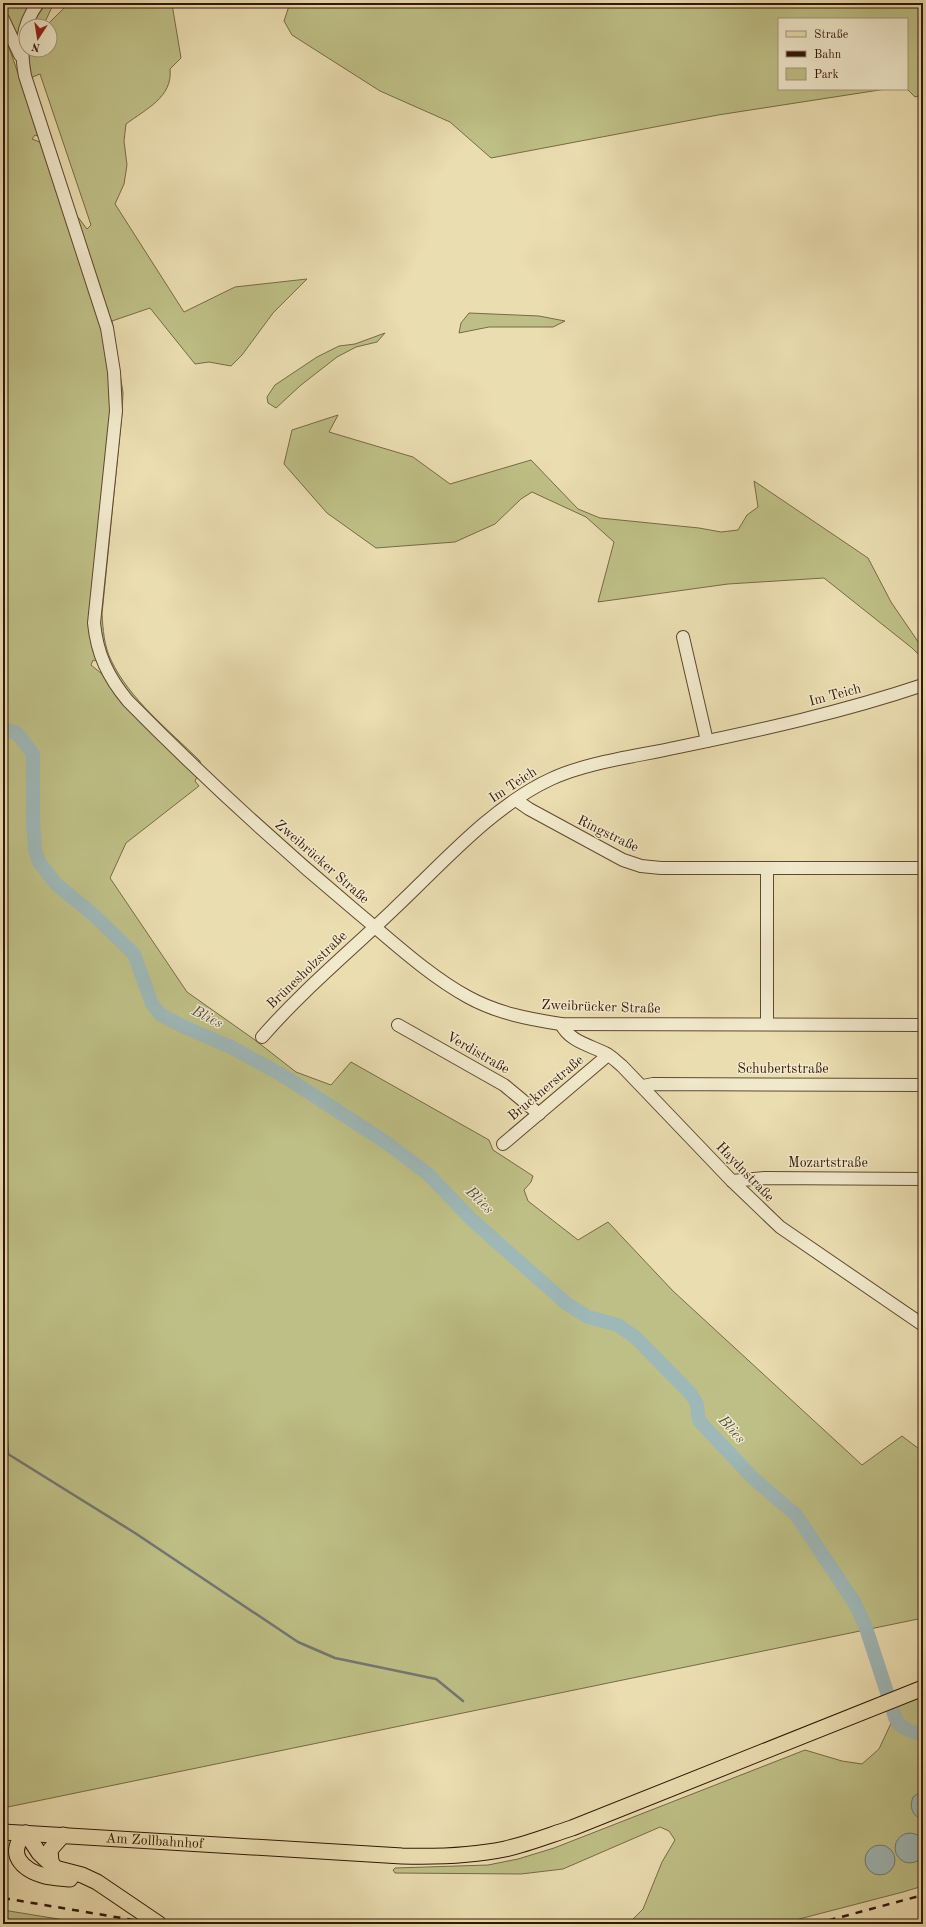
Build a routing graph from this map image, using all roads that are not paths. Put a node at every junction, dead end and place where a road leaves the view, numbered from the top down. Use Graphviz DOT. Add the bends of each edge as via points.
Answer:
graph roads {
  1 [pos="38,3"];
  2 [pos="29,18"];
  3 [pos="3,19"];
  4 [pos="18,50"];
  5 [pos="22,58"];
  6 [pos="683,637"];
  7 [pos="923,684"];
  8 [pos="707,741"];
  9 [pos="516,800"];
  10 [pos="767,868"];
  11 [pos="923,868"];
  12 [pos="375,927"];
  13 [pos="560,1024"];
  14 [pos="767,1024"];
  15 [pos="398,1025"];
  16 [pos="923,1025"];
  17 [pos="262,1037"];
  18 [pos="608,1055"];
  19 [pos="923,1085"];
  20 [pos="643,1086"];
  21 [pos="539,1114"];
  22 [pos="503,1144"];
  23 [pos="923,1179"];
  24 [pos="732,1181"];
  25 [pos="923,1326"];
  26 [pos="923,1688"];
  27 [pos="3,1832"];
  28 [pos="26,1833"];
  29 [pos="63,1835"];
  30 [pos="3,1851"];
  31 [pos="19,1862"];
  32 [pos="55,1868"];
  33 [pos="106,1888"];
  34 [pos="159,1924"];
  1 -- 2 [label="street"];
  3 -- 4 [label="street"];
  5 -- 12 [label="street, Zweibrücker Straße" via="25,76 107,328 114,372 114,435 94,623 103,664 118,689 198,770 273,840"];
  6 -- 8 [label="street"];
  7 -- 8 [label="street, Im Teich" via="801,720"];
  8 -- 9 [label="street, Im Teich" via="573,771 551,779"];
  9 -- 10 [label="street, Ringstraße" via="604,851 641,866"];
  9 -- 12 [label="street, Im Teich" via="474,833"];
  10 -- 11 [label="street, Ringstraße"];
  10 -- 14 [label="street"];
  12 -- 13 [label="street, Zweibrücker Straße" via="468,997 498,1011"];
  12 -- 17 [label="street, Brünesholzstraße" via="311,984"];
  13 -- 14 [label="street, Zweibrücker Straße"];
  13 -- 18 [label="street, Haydnstraße" via="573,1039"];
  14 -- 16 [label="street, Zweibrücker Straße"];
  15 -- 21 [label="street, Verdistraße" via="504,1085"];
  18 -- 20 [label="street, Haydnstraße"];
  18 -- 21 [label="street, Brucknerstraße"];
  19 -- 20 [label="street, Schubertstraße"];
  20 -- 24 [label="street, Haydnstraße"];
  21 -- 22 [label="street, Brucknerstraße"];
  23 -- 24 [label="street, Mozartstraße" via="765,1178"];
  24 -- 25 [label="street, Haydnstraße" via="780,1226"];
  26 -- 29 [label="main road, Am Zollbahnhof" via="572,1828 506,1849 430,1856"];
  27 -- 28 [label="main road, Am Zollbahnhof"];
  28 -- 29 [label="main road, Am Zollbahnhof"];
  28 -- 31 [label="main road" via="17,1845 16,1854"];
  28 -- 32 [label="main road" via="39,1853"];
  29 -- 32 [label="main road" via="50,1850 51,1862"];
  30 -- 31 [label="main road"];
  31 -- 33 [label="main road" via="45,1876 78,1880"];
  32 -- 33 [label="main road" via="82,1875"];
  33 -- 34 [label="main road"];
}
